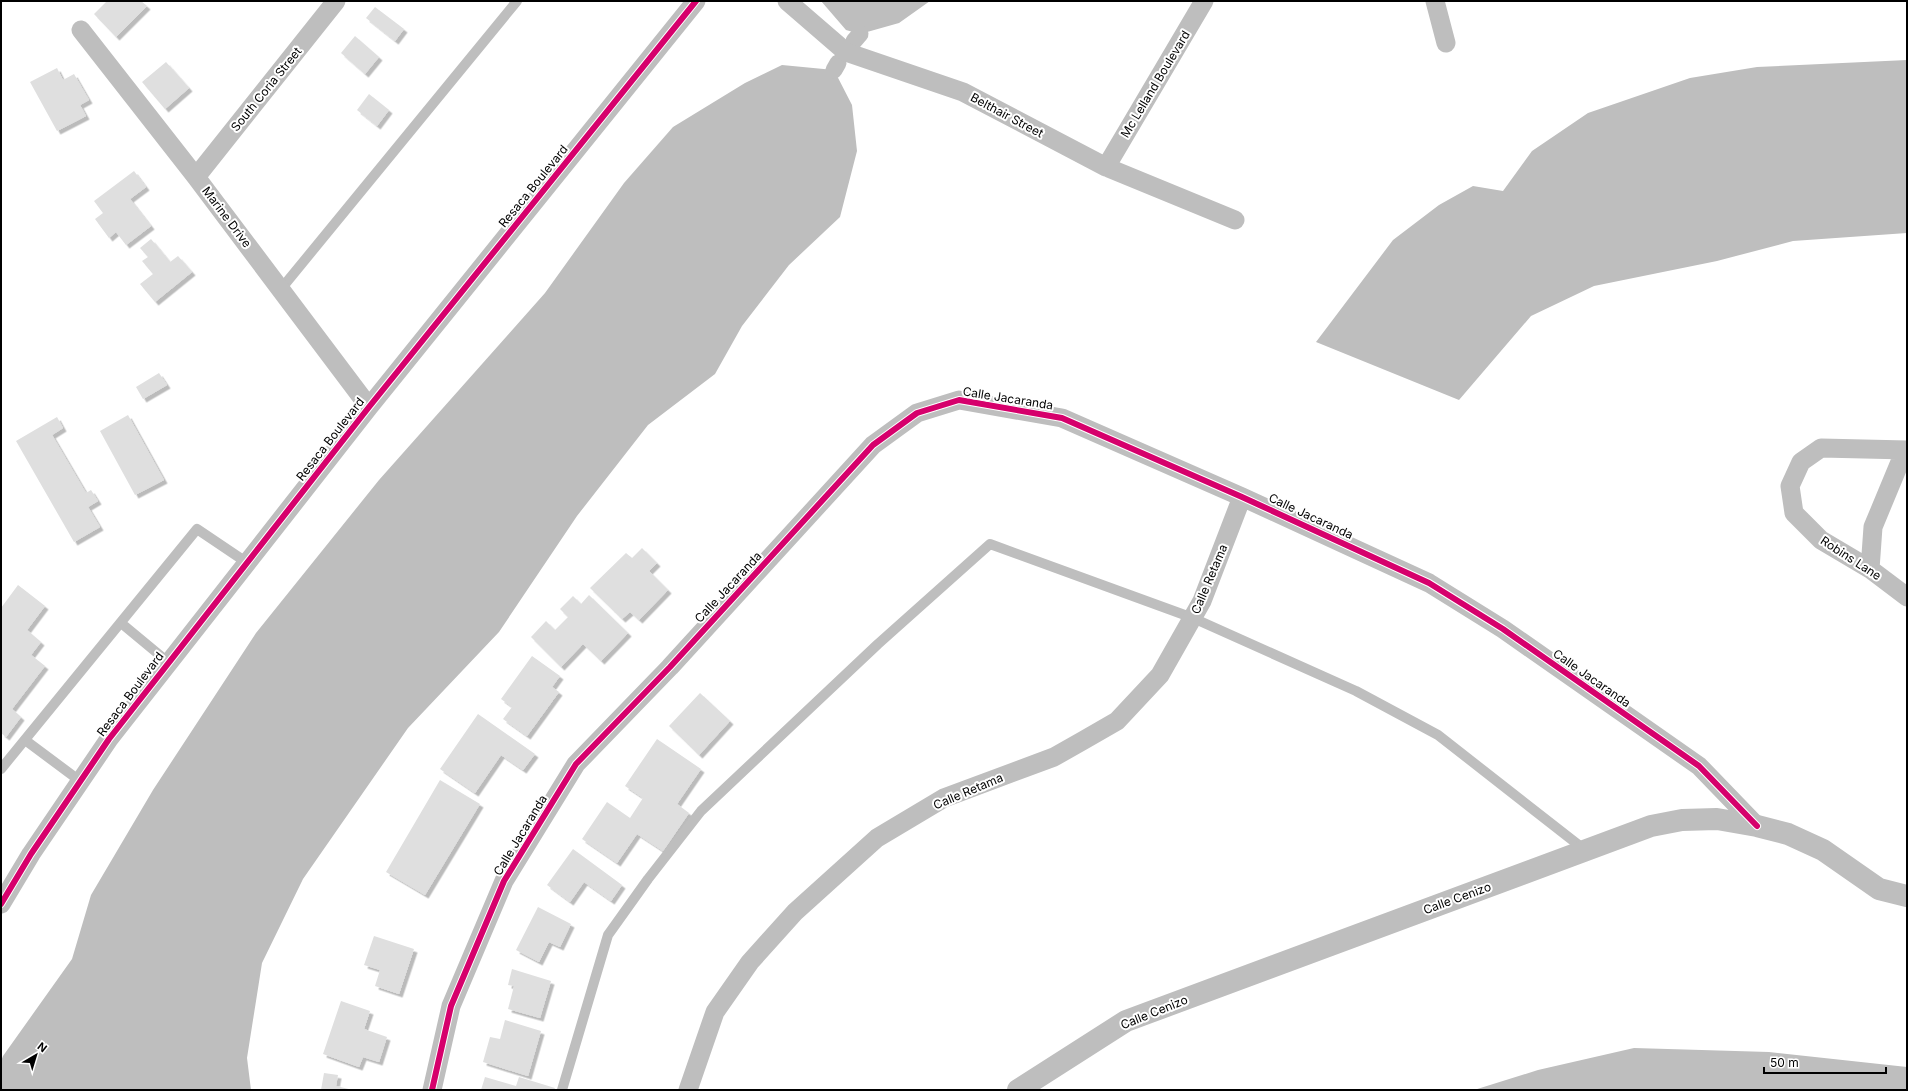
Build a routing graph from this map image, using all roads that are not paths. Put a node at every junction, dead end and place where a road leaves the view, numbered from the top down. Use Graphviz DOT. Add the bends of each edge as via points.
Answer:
graph roads {
  1 [pos="336,1"];
  2 [pos="517,1"];
  3 [pos="696,1"];
  4 [pos="787,1"];
  5 [pos="1204,1"];
  6 [pos="1435,1"];
  7 [pos="81,30"];
  8 [pos="1446,43"];
  9 [pos="1106,167"];
  10 [pos="196,177"];
  11 [pos="1235,220"];
  12 [pos="280,288"];
  13 [pos="369,407"];
  14 [pos="1906,450"];
  15 [pos="1242,497"];
  16 [pos="246,562"];
  17 [pos="1870,569"];
  18 [pos="1907,597"];
  19 [pos="1193,618"];
  20 [pos="121,623"];
  21 [pos="168,662"];
  22 [pos="25,740"];
  23 [pos="1,769"];
  24 [pos="80,781"];
  25 [pos="1757,826"];
  26 [pos="1585,850"];
  27 [pos="1907,896"];
  28 [pos="1,904"];
  29 [pos="432,1090"];
  30 [pos="562,1090"];
  31 [pos="688,1090"];
  32 [pos="1018,1090"];
  1 -- 10 [label="street, South Coria Street"];
  2 -- 12 [label="lane"];
  3 -- 13 [label="street, Resaca Boulevard"];
  4 -- 9 [label="street, Belthair Street" via="846,52 963,92"];
  5 -- 9 [label="street, Mc Lelland Boulevard"];
  6 -- 8 [label="street"];
  7 -- 10 [label="street, Marine Drive"];
  9 -- 11 [label="street, Belthair Street"];
  10 -- 12 [label="street, Marine Drive"];
  12 -- 13 [label="street, Marine Drive"];
  13 -- 16 [label="street, Resaca Boulevard"];
  14 -- 17 [label="street" via="1872,527"];
  14 -- 17 [label="street, Robins Lane" via="1821,448 1801,462 1790,486 1794,513 1821,540"];
  15 -- 19 [label="street, Calle Retama"];
  15 -- 25 [label="street, Calle Jacaranda" via="1429,583 1503,629 1699,766"];
  15 -- 29 [label="street, Calle Jacaranda" via="1062,418 959,400 911,417 874,445 675,661 576,764 504,881 451,1006"];
  16 -- 20 [label="lane" via="197,529"];
  16 -- 21 [label="street, Resaca Boulevard"];
  17 -- 18 [label="street, Robins Lane"];
  19 -- 26 [label="lane" via="1356,691 1438,735"];
  19 -- 30 [label="lane" via="990,544 878,644 701,811 608,936"];
  19 -- 31 [label="street, Calle Retama" via="1160,675 1117,721 1054,757 944,798 877,838 795,912 750,962 715,1012"];
  20 -- 21 [label="lane"];
  20 -- 22 [label="lane"];
  21 -- 24 [label="street, Resaca Boulevard"];
  22 -- 23 [label="lane"];
  22 -- 24 [label="lane"];
  24 -- 28 [label="street, Resaca Boulevard"];
  25 -- 26 [label="street, Calle Cenizo" via="1717,819 1682,820 1651,826"];
  25 -- 27 [label="street, Calle Cenizo" via="1788,834 1823,850 1878,889"];
  26 -- 32 [label="street, Calle Cenizo" via="1126,1021"];
}
